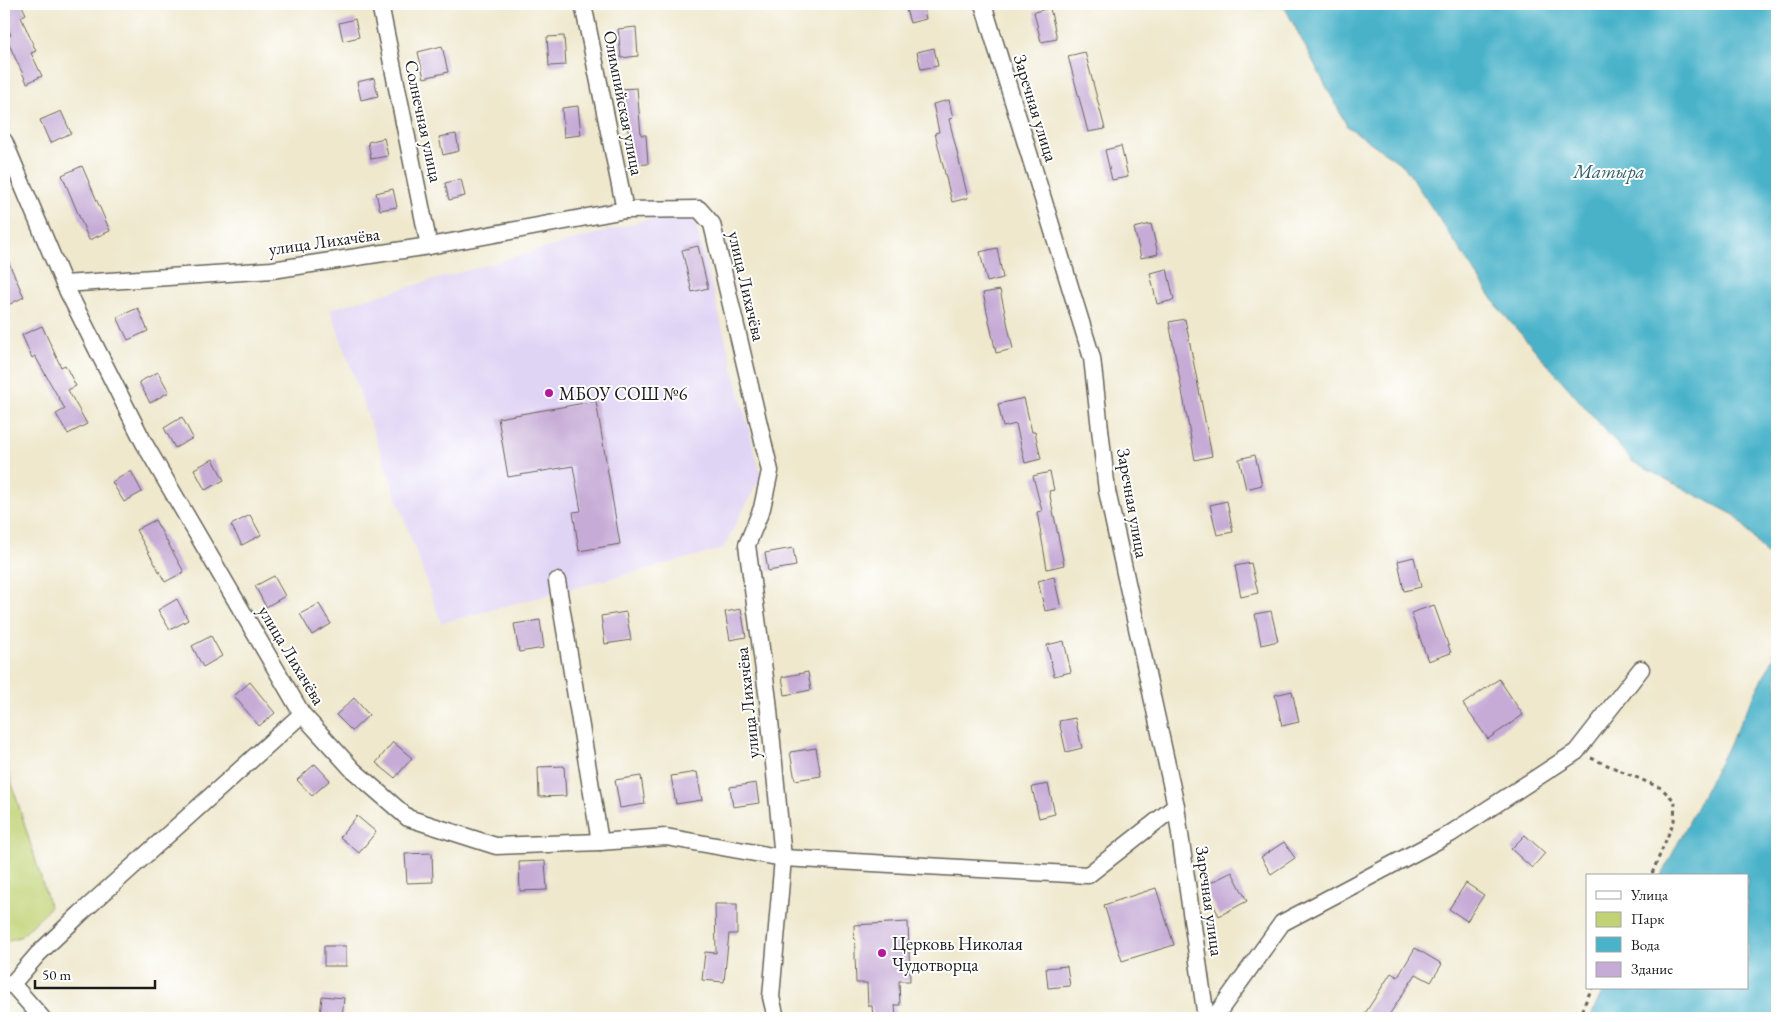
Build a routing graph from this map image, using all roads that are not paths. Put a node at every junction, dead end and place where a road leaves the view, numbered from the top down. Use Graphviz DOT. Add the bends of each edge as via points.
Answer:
graph roads {
  1 [pos="380,4"];
  2 [pos="583,4"];
  3 [pos="983,4"];
  4 [pos="4,141"];
  5 [pos="625,210"];
  6 [pos="429,246"];
  7 [pos="64,284"];
  8 [pos="557,581"];
  9 [pos="1641,669"];
  10 [pos="302,714"];
  11 [pos="1176,806"];
  12 [pos="600,842"];
  13 [pos="783,858"];
  14 [pos="8,984"];
  15 [pos="42,1018"];
  16 [pos="776,1018"];
  17 [pos="1206,1018"];
  18 [pos="1214,1018"];
  1 -- 6 [label="street, Солнечная улица"];
  2 -- 5 [label="street, Олимпийская улица"];
  3 -- 11 [label="street, Заречная улица" via="1092,358 1107,491"];
  4 -- 7 [label="street, улица Лихачёва"];
  5 -- 6 [label="street, улица Лихачёва"];
  5 -- 13 [label="street, улица Лихачёва" via="699,209 712,224 770,470 762,508 747,545 768,700"];
  6 -- 7 [label="street, улица Лихачёва" via="272,270"];
  7 -- 10 [label="street, улица Лихачёва" via="144,443"];
  8 -- 12 [label="street"];
  9 -- 18 [label="street, Заречная улица" via="1576,752 1450,834 1282,922"];
  10 -- 12 [label="street, улица Лихачёва" via="353,770 408,818 496,846"];
  10 -- 14 [label="street"];
  11 -- 13 [label="street, улица Лихачёва" via="1088,875"];
  11 -- 17 [label="street, Заречная улица"];
  12 -- 13 [label="street, улица Лихачёва" via="666,836"];
  13 -- 16 [label="street, улица Лихачёва" via="770,997"];
  14 -- 15 [label="street"];
}
